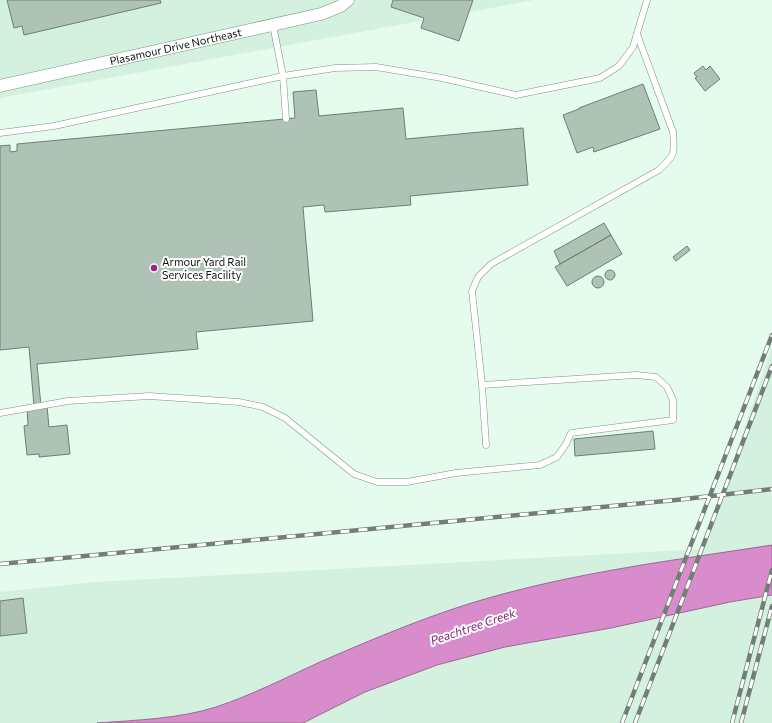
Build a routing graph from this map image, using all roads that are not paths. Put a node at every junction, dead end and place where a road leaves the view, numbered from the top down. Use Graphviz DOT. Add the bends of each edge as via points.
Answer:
graph roads {
  1 [pos="348,0"];
  2 [pos="648,0"];
  3 [pos="273,25"];
  4 [pos="637,34"];
  5 [pos="283,76"];
  6 [pos="0,86"];
  7 [pos="286,119"];
  8 [pos="0,133"];
  9 [pos="482,385"];
  10 [pos="0,413"];
  11 [pos="486,445"];
  1 -- 3 [label="street, Plasamour Drive Northeast" via="341,6 321,14"];
  2 -- 4 [label="lane"];
  3 -- 5 [label="lane"];
  3 -- 6 [label="street, Plasamour Drive Northeast"];
  4 -- 5 [label="lane" via="633,47 619,66 600,78 516,95 442,78 376,67 335,68"];
  4 -- 9 [label="lane" via="673,132 674,150 671,158 659,170 491,264 478,277 472,291"];
  5 -- 7 [label="lane"];
  5 -- 8 [label="lane" via="54,126"];
  9 -- 10 [label="lane" via="636,375 656,377 666,387 673,400 673,420 571,433 557,457 540,465 462,472 407,482 377,482 354,474 285,418 263,407 239,402 149,396 68,401"];
  9 -- 11 [label="lane"];
}
